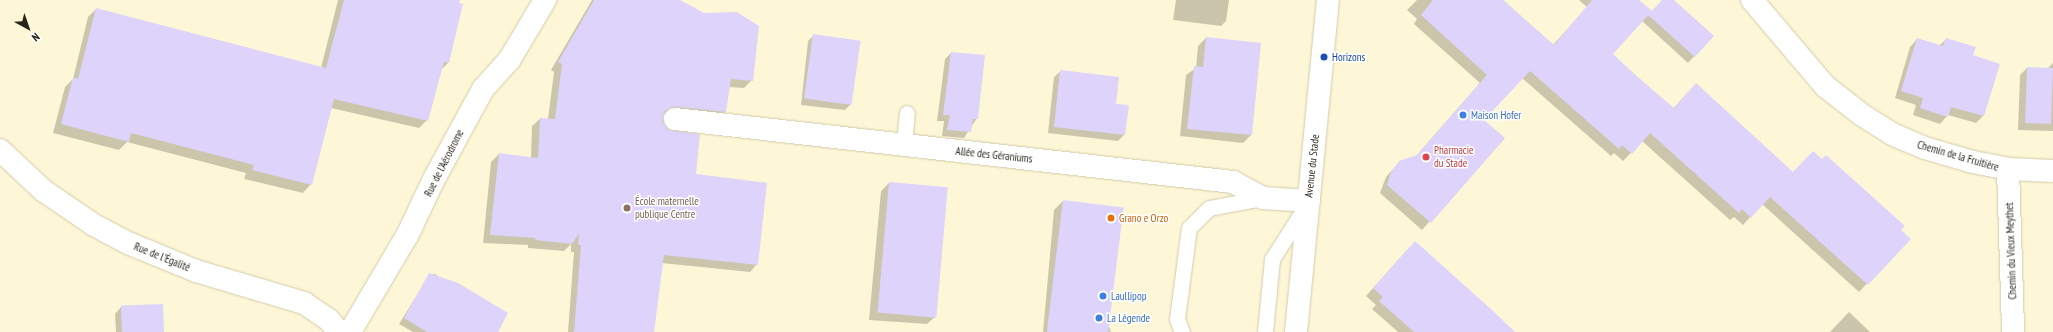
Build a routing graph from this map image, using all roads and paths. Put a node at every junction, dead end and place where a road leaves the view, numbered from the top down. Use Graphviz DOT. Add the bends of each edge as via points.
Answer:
graph roads {
  1 [pos="545,0"];
  2 [pos="1328,0"];
  3 [pos="1752,0"];
  4 [pos="907,113"];
  5 [pos="675,119"];
  6 [pos="904,145"];
  7 [pos="0,150"];
  8 [pos="2008,169"];
  9 [pos="2053,171"];
  10 [pos="1263,198"];
  11 [pos="1309,201"];
  12 [pos="339,332"];
  13 [pos="350,332"];
  14 [pos="1182,332"];
  15 [pos="1265,332"];
  16 [pos="1296,332"];
  17 [pos="2013,332"];
  1 -- 13 [label="street, Rue de l'Aérodrome" via="510,59 483,89 433,181 408,234"];
  2 -- 11 [label="street, Avenue du Stade"];
  3 -- 8 [label="street, Chemin de la Fruitière" via="1825,86 1877,125 1925,148"];
  4 -- 6 [label="lane"];
  5 -- 6 [label="street, Allée des Géraniums"];
  6 -- 10 [label="street, Allée des Géraniums" via="1233,182"];
  7 -- 12 [label="street, Rue de l'Égalité" via="44,192 94,225 128,243 196,271 304,303 329,320"];
  8 -- 9 [label="street, Chemin de la Fruitière"];
  8 -- 17 [label="street, Chemin du Vieux Meythet"];
  10 -- 11 [label="street, Allée des Géraniums"];
  10 -- 14 [label="lane" via="1208,208 1189,228 1177,319"];
  11 -- 15 [label="lane" via="1272,259"];
  11 -- 16 [label="street, Avenue du Stade"];
}
